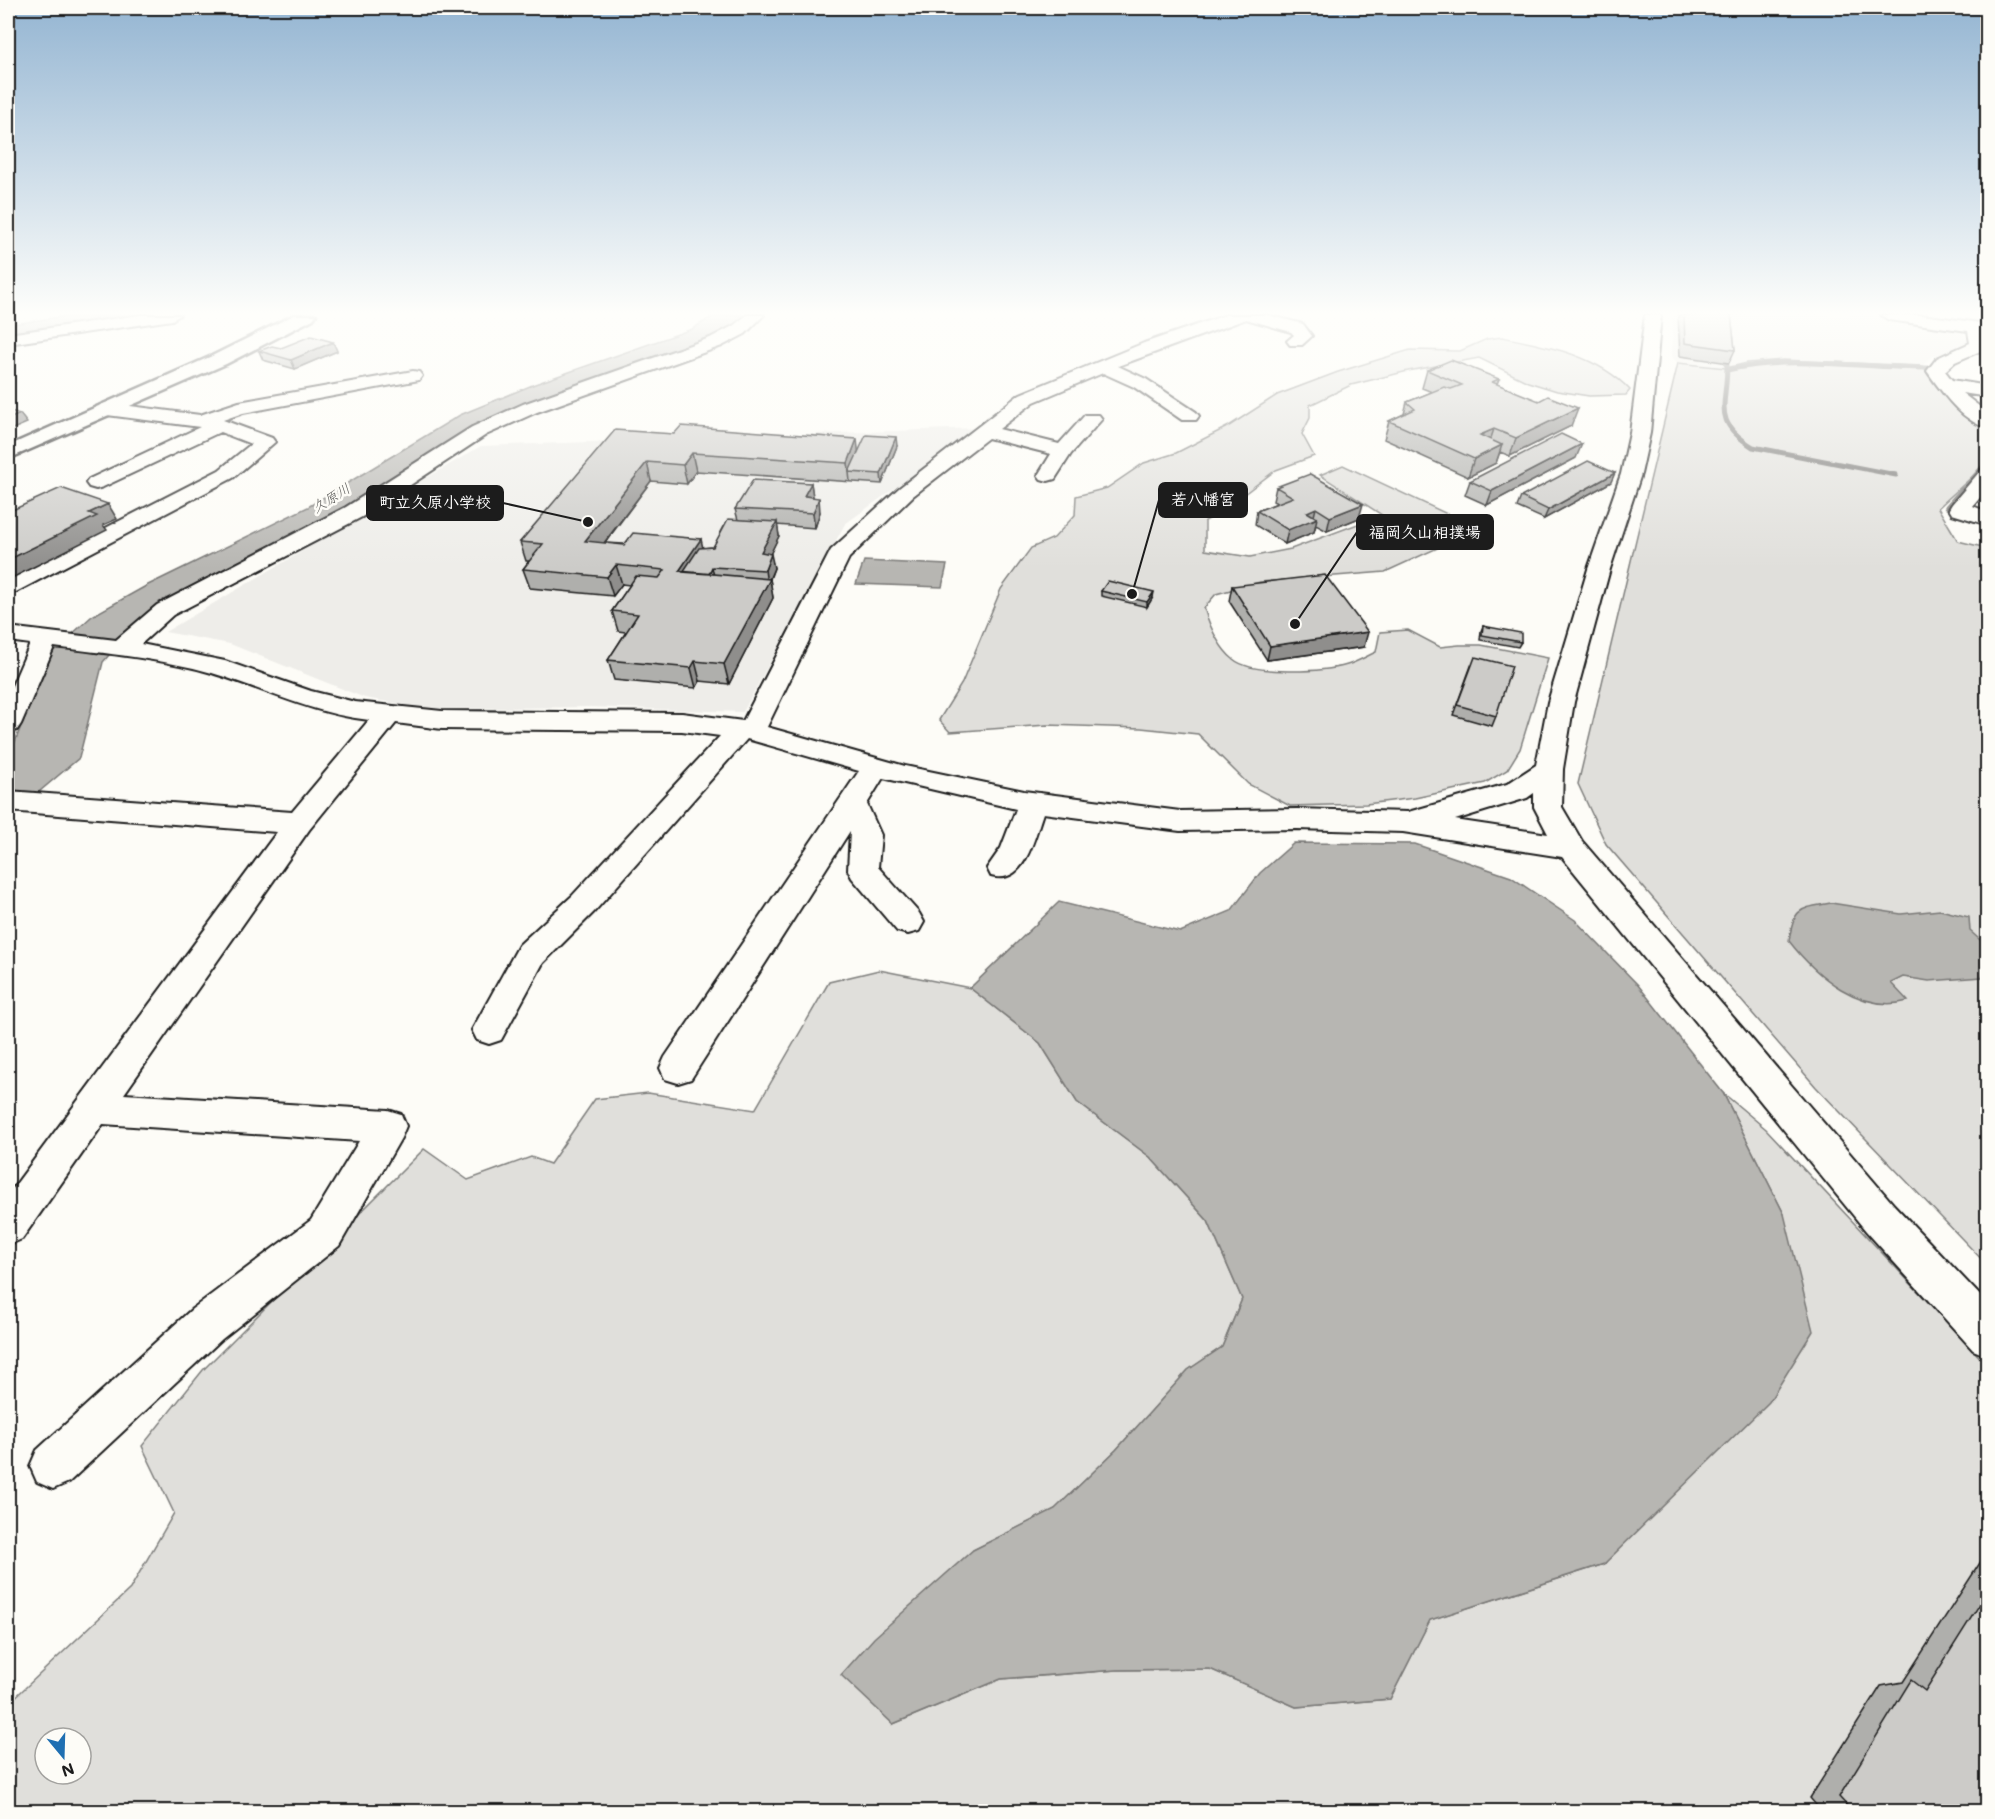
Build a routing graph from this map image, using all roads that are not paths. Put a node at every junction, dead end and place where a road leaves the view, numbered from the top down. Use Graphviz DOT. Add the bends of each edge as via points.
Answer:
graph roads {
  1 [pos="128,400"];
  2 [pos="283,400"];
  3 [pos="553,400"];
  4 [pos="1025,400"];
  5 [pos="1165,400"];
  6 [pos="1644,400"];
  7 [pos="1958,400"];
  8 [pos="107,409"];
  9 [pos="1189,416"];
  10 [pos="1092,419"];
  11 [pos="1988,422"];
  12 [pos="210,423"];
  13 [pos="985,431"];
  14 [pos="1063,451"];
  15 [pos="8,453"];
  16 [pos="1988,474"];
  17 [pos="1048,475"];
  18 [pos="96,483"];
  19 [pos="1988,519"];
  20 [pos="8,587"];
  21 [pos="8,633"];
  22 [pos="53,639"];
  23 [pos="120,647"];
  24 [pos="389,714"];
  25 [pos="8,724"];
  26 [pos="746,730"];
  27 [pos="876,768"];
  28 [pos="1549,769"];
  29 [pos="21,802"];
  30 [pos="1033,802"];
  31 [pos="853,804"];
  32 [pos="1403,822"];
  33 [pos="299,823"];
  34 [pos="1571,848"];
  35 [pos="1002,868"];
  36 [pos="908,922"];
  37 [pos="489,1030"];
  38 [pos="678,1068"];
  39 [pos="94,1108"];
  40 [pos="8,1226"];
  41 [pos="1988,1335"];
  42 [pos="53,1466"];
  1 -- 8 [label="main road"];
  2 -- 12 [label="street" via="239,408"];
  3 -- 23 [label="street" via="478,430 354,512 165,610"];
  4 -- 13 [label="street"];
  5 -- 9 [label="street"];
  6 -- 28 [label="street" via="1631,474 1564,691"];
  7 -- 11 [label="street"];
  8 -- 12 [label="street"];
  8 -- 15 [label="main road"];
  10 -- 14 [label="street"];
  12 -- 18 [label="street"];
  12 -- 20 [label="street" via="266,442 226,474"];
  13 -- 14 [label="street"];
  13 -- 26 [label="street" via="906,492 839,555"];
  14 -- 17 [label="street"];
  16 -- 19 [label="street" via="1960,509"];
  21 -- 22 [label="street"];
  22 -- 23 [label="street"];
  22 -- 25 [label="street"];
  23 -- 24 [label="street" via="216,666 303,697"];
  24 -- 26 [label="street" via="442,720 682,722"];
  24 -- 33 [label="street"];
  26 -- 27 [label="street"];
  26 -- 37 [label="street" via="584,904 531,954"];
  27 -- 30 [label="street"];
  27 -- 31 [label="street"];
  28 -- 32 [label="street" via="1517,790"];
  28 -- 34 [label="street" via="1548,807"];
  29 -- 33 [label="street"];
  30 -- 32 [label="street" via="1180,821"];
  30 -- 35 [label="street" via="1014,852"];
  31 -- 36 [label="street" via="866,835 863,870"];
  31 -- 38 [label="street"];
  32 -- 34 [label="street"];
  33 -- 39 [label="street"];
  34 -- 41 [label="street" via="1880,1218"];
  39 -- 40 [label="street"];
  39 -- 42 [label="street" via="388,1126 325,1233 207,1324"];
}
